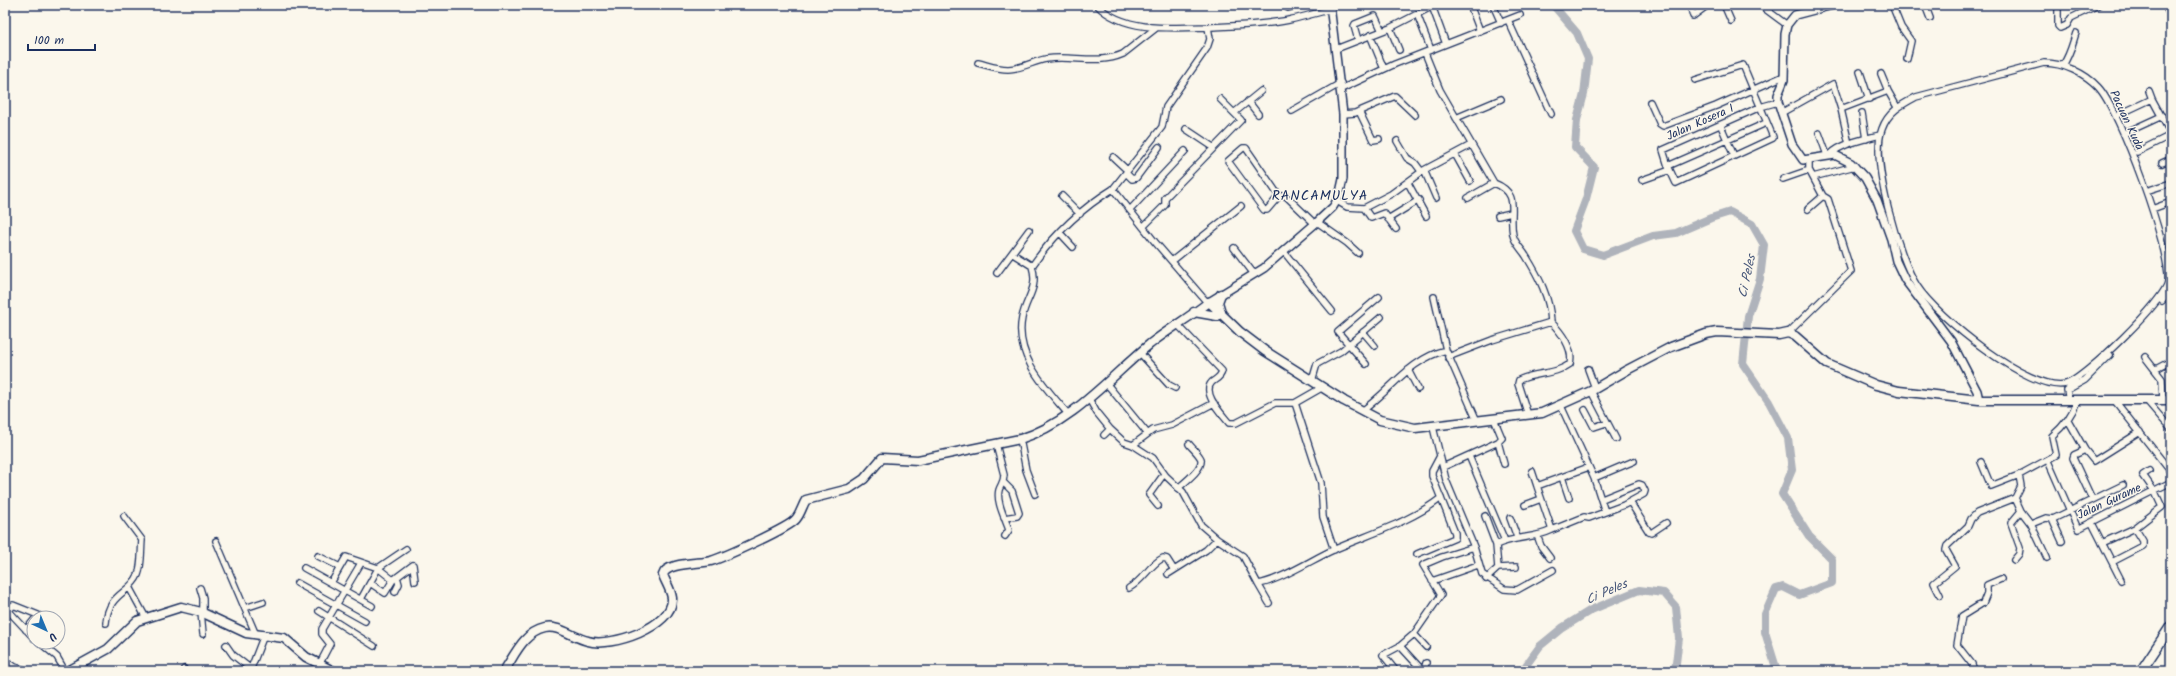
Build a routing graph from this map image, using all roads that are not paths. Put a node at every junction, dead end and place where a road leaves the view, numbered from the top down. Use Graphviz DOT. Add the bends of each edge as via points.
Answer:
graph roads {
  1 [pos="1097,5"];
  2 [pos="1298,5"];
  3 [pos="1470,5"];
  4 [pos="1493,5"];
  5 [pos="1690,5"];
  6 [pos="1708,5"];
  7 [pos="1724,5"];
  8 [pos="1760,5"];
  9 [pos="1833,5"];
  10 [pos="1892,5"];
  11 [pos="1925,5"];
  12 [pos="2058,5"];
  13 [pos="2098,5"];
  14 [pos="2168,5"];
  15 [pos="1433,6"];
  16 [pos="1330,7"];
  17 [pos="1288,8"];
  18 [pos="1417,14"];
  19 [pos="1520,15"];
  20 [pos="2171,17"];
  21 [pos="1930,18"];
  22 [pos="1508,20"];
  23 [pos="1731,21"];
  24 [pos="1501,23"];
  25 [pos="1787,25"];
  26 [pos="1208,27"];
  27 [pos="1156,28"];
  28 [pos="1390,28"];
  29 [pos="1382,31"];
  30 [pos="1480,31"];
  31 [pos="2076,34"];
  32 [pos="1370,36"];
  33 [pos="1358,40"];
  34 [pos="1446,44"];
  35 [pos="1336,49"];
  36 [pos="1399,50"];
  37 [pos="1431,50"];
  38 [pos="1425,52"];
  39 [pos="1907,59"];
  40 [pos="978,62"];
  41 [pos="2063,66"];
  42 [pos="1384,69"];
  43 [pos="1860,72"];
  44 [pos="1881,74"];
  45 [pos="1784,76"];
  46 [pos="1695,80"];
  47 [pos="1341,86"];
  48 [pos="1752,90"];
  49 [pos="1261,91"];
  50 [pos="2149,91"];
  51 [pos="1888,92"];
  52 [pos="1869,98"];
  53 [pos="1220,99"];
  54 [pos="1501,99"];
  55 [pos="2152,99"];
  56 [pos="1248,102"];
  57 [pos="1650,102"];
  58 [pos="1778,102"];
  59 [pos="1760,107"];
  60 [pos="1897,107"];
  61 [pos="1841,109"];
  62 [pos="1292,111"];
  63 [pos="1359,111"];
  64 [pos="1234,113"];
  65 [pos="1781,113"];
  66 [pos="1862,113"];
  67 [pos="1258,114"];
  68 [pos="1343,114"];
  69 [pos="1550,114"];
  70 [pos="2120,114"];
  71 [pos="1415,115"];
  72 [pos="2162,116"];
  73 [pos="1456,118"];
  74 [pos="1766,123"];
  75 [pos="1721,126"];
  76 [pos="1186,129"];
  77 [pos="1819,132"];
  78 [pos="2127,132"];
  79 [pos="2171,134"];
  80 [pos="1880,135"];
  81 [pos="1379,139"];
  82 [pos="1866,139"];
  83 [pos="1396,141"];
  84 [pos="1728,141"];
  85 [pos="1849,144"];
  86 [pos="1471,145"];
  87 [pos="1159,147"];
  88 [pos="1213,147"];
  89 [pos="1185,151"];
  90 [pos="2137,152"];
  91 [pos="1455,154"];
  92 [pos="1829,154"];
  93 [pos="1734,156"];
  94 [pos="1113,157"];
  95 [pos="2171,159"];
  96 [pos="1809,160"];
  97 [pos="2162,163"];
  98 [pos="1855,166"];
  99 [pos="1669,168"];
  100 [pos="1809,170"];
  101 [pos="1422,171"];
  102 [pos="1126,172"];
  103 [pos="1813,177"];
  104 [pos="1783,179"];
  105 [pos="1470,180"];
  106 [pos="1642,180"];
  107 [pos="1408,182"];
  108 [pos="1494,183"];
  109 [pos="2171,183"];
  110 [pos="1113,189"];
  111 [pos="2146,192"];
  112 [pos="1062,196"];
  113 [pos="1279,196"];
  114 [pos="1823,196"];
  115 [pos="1436,198"];
  116 [pos="1468,198"];
  117 [pos="1419,200"];
  118 [pos="1337,201"];
  119 [pos="2171,202"];
  120 [pos="1241,206"];
  121 [pos="1364,208"];
  122 [pos="1808,209"];
  123 [pos="2152,209"];
  124 [pos="1130,210"];
  125 [pos="1511,213"];
  126 [pos="1080,214"];
  127 [pos="1426,216"];
  128 [pos="1498,216"];
  129 [pos="1388,218"];
  130 [pos="1316,223"];
  131 [pos="1143,227"];
  132 [pos="1396,229"];
  133 [pos="1029,230"];
  134 [pos="1060,232"];
  135 [pos="1074,247"];
  136 [pos="1234,248"];
  137 [pos="1284,252"];
  138 [pos="1358,253"];
  139 [pos="1012,254"];
  140 [pos="1172,261"];
  141 [pos="1032,266"];
  142 [pos="997,273"];
  143 [pos="1254,274"];
  144 [pos="2171,292"];
  145 [pos="1221,294"];
  146 [pos="1380,297"];
  147 [pos="1434,297"];
  148 [pos="1206,302"];
  149 [pos="1332,311"];
  150 [pos="1193,312"];
  151 [pos="1219,315"];
  152 [pos="1381,317"];
  153 [pos="1551,322"];
  154 [pos="1177,324"];
  155 [pos="1363,332"];
  156 [pos="1788,333"];
  157 [pos="1349,345"];
  158 [pos="1375,346"];
  159 [pos="1446,350"];
  160 [pos="1140,353"];
  161 [pos="1448,357"];
  162 [pos="2145,358"];
  163 [pos="2171,361"];
  164 [pos="1366,364"];
  165 [pos="1588,369"];
  166 [pos="2156,369"];
  167 [pos="1408,370"];
  168 [pos="1312,381"];
  169 [pos="1106,382"];
  170 [pos="1323,387"];
  171 [pos="1175,388"];
  172 [pos="1418,389"];
  173 [pos="1593,390"];
  174 [pos="1090,399"];
  175 [pos="1978,400"];
  176 [pos="2167,400"];
  177 [pos="2073,401"];
  178 [pos="2115,401"];
  179 [pos="2147,401"];
  180 [pos="1214,403"];
  181 [pos="1295,403"];
  182 [pos="1561,406"];
  183 [pos="1585,410"];
  184 [pos="1362,411"];
  185 [pos="1068,414"];
  186 [pos="1528,415"];
  187 [pos="1494,419"];
  188 [pos="2068,420"];
  189 [pos="1477,421"];
  190 [pos="1606,423"];
  191 [pos="1433,427"];
  192 [pos="1110,429"];
  193 [pos="2171,429"];
  194 [pos="2140,432"];
  195 [pos="1147,433"];
  196 [pos="1104,435"];
  197 [pos="1020,439"];
  198 [pos="1616,439"];
  199 [pos="1498,442"];
  200 [pos="996,444"];
  201 [pos="1133,444"];
  202 [pos="1189,444"];
  203 [pos="2085,450"];
  204 [pos="1440,456"];
  205 [pos="1469,456"];
  206 [pos="1634,461"];
  207 [pos="2048,461"];
  208 [pos="1981,462"];
  209 [pos="1504,464"];
  210 [pos="1443,467"];
  211 [pos="1589,467"];
  212 [pos="1532,471"];
  213 [pos="2149,471"];
  214 [pos="2171,472"];
  215 [pos="1164,474"];
  216 [pos="2019,475"];
  217 [pos="1562,476"];
  218 [pos="1594,478"];
  219 [pos="1003,482"];
  220 [pos="2171,482"];
  221 [pos="2122,485"];
  222 [pos="1537,486"];
  223 [pos="1178,488"];
  224 [pos="2155,492"];
  225 [pos="1035,494"];
  226 [pos="1441,498"];
  227 [pos="1569,498"];
  228 [pos="2015,498"];
  229 [pos="1541,499"];
  230 [pos="1602,499"];
  231 [pos="2092,499"];
  232 [pos="1630,502"];
  233 [pos="1525,505"];
  234 [pos="1158,506"];
  235 [pos="2071,510"];
  236 [pos="2021,511"];
  237 [pos="1606,512"];
  238 [pos="124,516"];
  239 [pos="1485,516"];
  240 [pos="1004,518"];
  241 [pos="1510,518"];
  242 [pos="2052,519"];
  243 [pos="1666,523"];
  244 [pos="2092,523"];
  245 [pos="2031,524"];
  246 [pos="2135,528"];
  247 [pos="1552,530"];
  248 [pos="1005,536"];
  249 [pos="1537,536"];
  250 [pos="1517,538"];
  251 [pos="1217,539"];
  252 [pos="216,541"];
  253 [pos="1505,541"];
  254 [pos="2062,541"];
  255 [pos="2102,543"];
  256 [pos="1496,545"];
  257 [pos="1474,547"];
  258 [pos="406,549"];
  259 [pos="1334,550"];
  260 [pos="1417,554"];
  261 [pos="318,556"];
  262 [pos="1550,558"];
  263 [pos="2047,558"];
  264 [pos="2014,560"];
  265 [pos="361,562"];
  266 [pos="2112,562"];
  267 [pos="1478,565"];
  268 [pos="340,567"];
  269 [pos="1516,567"];
  270 [pos="304,568"];
  271 [pos="1498,568"];
  272 [pos="377,570"];
  273 [pos="1174,570"];
  274 [pos="1553,570"];
  275 [pos="1168,574"];
  276 [pos="395,578"];
  277 [pos="1486,578"];
  278 [pos="2002,579"];
  279 [pos="2121,580"];
  280 [pos="415,581"];
  281 [pos="1432,581"];
  282 [pos="297,583"];
  283 [pos="331,583"];
  284 [pos="370,583"];
  285 [pos="1258,584"];
  286 [pos="129,587"];
  287 [pos="200,588"];
  288 [pos="1129,588"];
  289 [pos="346,590"];
  290 [pos="395,592"];
  291 [pos="1940,596"];
  292 [pos="361,599"];
  293 [pos="263,602"];
  294 [pos="1269,603"];
  295 [pos="337,605"];
  296 [pos="372,606"];
  297 [pos="246,608"];
  298 [pos="7,609"];
  299 [pos="26,611"];
  300 [pos="319,611"];
  301 [pos="202,612"];
  302 [pos="146,618"];
  303 [pos="330,618"];
  304 [pos="365,621"];
  305 [pos="106,623"];
  306 [pos="2171,626"];
  307 [pos="26,630"];
  308 [pos="203,634"];
  309 [pos="1414,634"];
  310 [pos="260,635"];
  311 [pos="226,645"];
  312 [pos="374,646"];
  313 [pos="1400,646"];
  314 [pos="1426,647"];
  315 [pos="49,650"];
  316 [pos="5,660"];
  317 [pos="1426,663"];
  318 [pos="319,665"];
  319 [pos="250,670"];
  320 [pos="29,671"];
  321 [pos="67,671"];
  322 [pos="333,671"];
  323 [pos="504,671"];
  324 [pos="1396,671"];
  325 [pos="1424,671"];
  326 [pos="1974,671"];
  327 [pos="2141,671"];
  1 -- 27 [label="street" via="1119,20"];
  2 -- 17 [label="street"];
  3 -- 30 [label="street"];
  4 -- 24 [label="street"];
  5 -- 6 [label="street" via="1692,16"];
  7 -- 23 [label="street"];
  8 -- 25 [label="street"];
  9 -- 25 [label="street" via="1798,13"];
  10 -- 39 [label="street" via="1901,27 1911,41"];
  11 -- 21 [label="street"];
  12 -- 13 [label="street" via="2058,26 2061,28 2068,25 2071,18"];
  14 -- 20 [label="street"];
  15 -- 18 [label="street"];
  15 -- 34 [label="street"];
  16 -- 26 [label="street" via="1276,22"];
  16 -- 35 [label="street"];
  18 -- 28 [label="street"];
  18 -- 37 [label="street"];
  19 -- 22 [label="street"];
  22 -- 24 [label="street"];
  22 -- 69 [label="street"];
  24 -- 30 [label="street"];
  25 -- 45 [label="street"];
  26 -- 27 [label="street"];
  26 -- 102 [label="street" via="1210,39 1207,48 1166,107 1162,127"];
  27 -- 40 [label="street" via="1116,57 1090,60 1047,59 1010,69 1000,69"];
  28 -- 29 [label="street"];
  28 -- 36 [label="street"];
  29 -- 32 [label="street"];
  29 -- 33 [label="street" via="1375,16 1355,24"];
  30 -- 34 [label="street"];
  31 -- 41 [label="street" via="2071,46 2072,52"];
  32 -- 33 [label="street"];
  32 -- 42 [label="street"];
  33 -- 35 [label="street"];
  34 -- 37 [label="street"];
  35 -- 47 [label="street"];
  37 -- 38 [label="street"];
  38 -- 42 [label="street"];
  38 -- 73 [label="street" via="1440,90"];
  41 -- 60 [label="street, Pacuan Kuda" via="2044,63 2018,69 1916,97"];
  41 -- 111 [label="street, Pacuan Kuda" via="2090,80 2106,98 2124,135"];
  42 -- 47 [label="street"];
  43 -- 52 [label="street"];
  44 -- 51 [label="street"];
  45 -- 48 [label="street"];
  45 -- 58 [label="street"];
  46 -- 48 [label="street" via="1742,65"];
  47 -- 62 [label="street"];
  47 -- 68 [label="street"];
  48 -- 57 [label="street" via="1663,126 1659,123"];
  48 -- 59 [label="street"];
  49 -- 56 [label="street"];
  50 -- 55 [label="street"];
  51 -- 52 [label="street"];
  51 -- 60 [label="street"];
  52 -- 61 [label="street"];
  53 -- 64 [label="street"];
  54 -- 73 [label="street"];
  55 -- 70 [label="street"];
  55 -- 72 [label="street"];
  56 -- 64 [label="street"];
  56 -- 67 [label="street"];
  58 -- 59 [label="street, Jalan Kosera I"];
  58 -- 65 [label="street"];
  59 -- 74 [label="street"];
  59 -- 75 [label="street, Jalan Kosera I"];
  60 -- 80 [label="street, Pacuan Kuda" via="1884,124"];
  61 -- 65 [label="street" via="1832,84"];
  61 -- 85 [label="street"];
  63 -- 68 [label="street"];
  63 -- 71 [label="street" via="1395,96"];
  63 -- 81 [label="street" via="1373,140"];
  64 -- 88 [label="street" via="1241,120"];
  65 -- 96 [label="street" via="1795,150 1803,160"];
  66 -- 82 [label="street"];
  68 -- 118 [label="street" via="1343,179"];
  72 -- 78 [label="street"];
  72 -- 79 [label="street"];
  73 -- 86 [label="street"];
  74 -- 84 [label="street"];
  74 -- 93 [label="street" via="1772,140"];
  75 -- 84 [label="street"];
  75 -- 99 [label="street, Jalan Kosera I" via="1663,150"];
  76 -- 88 [label="street"];
  77 -- 92 [label="street"];
  79 -- 90 [label="street"];
  80 -- 82 [label="street"];
  80 -- 123 [label="street, Pacuan Kuda" via="1883,192 1917,286 1980,347 2022,373 2044,383 2061,385 2080,377 2162,296 2168,282 2167,268"];
  82 -- 85 [label="street"];
  83 -- 101 [label="street" via="1407,158"];
  84 -- 93 [label="street"];
  84 -- 99 [label="street"];
  85 -- 92 [label="street"];
  86 -- 91 [label="street"];
  86 -- 108 [label="street"];
  87 -- 102 [label="street" via="1136,178 1132,178"];
  88 -- 131 [label="street" via="1165,198 1164,205"];
  89 -- 124 [label="street"];
  91 -- 101 [label="street"];
  91 -- 105 [label="street"];
  92 -- 96 [label="street"];
  92 -- 98 [label="street" via="1845,159"];
  93 -- 99 [label="street, Jalan Kosera I" via="1677,182"];
  94 -- 102 [label="street"];
  95 -- 97 [label="street"];
  96 -- 100 [label="street"];
  98 -- 103 [label="street"];
  98 -- 175 [label="street" via="1871,186 1891,239 1896,261 1905,280 1951,341 1977,391"];
  99 -- 106 [label="street"];
  100 -- 103 [label="street"];
  100 -- 104 [label="street"];
  101 -- 107 [label="street"];
  101 -- 115 [label="street"];
  102 -- 110 [label="street"];
  103 -- 114 [label="street"];
  107 -- 117 [label="street"];
  107 -- 121 [label="street"];
  108 -- 116 [label="street"];
  108 -- 125 [label="street" via="1511,195"];
  109 -- 111 [label="street"];
  110 -- 124 [label="street"];
  110 -- 126 [label="street"];
  111 -- 123 [label="street, Pacuan Kuda"];
  112 -- 126 [label="street"];
  113 -- 113 [label="street" via="1246,148 1228,161 1264,210 1267,210"];
  113 -- 130 [label="street" via="1286,196"];
  114 -- 122 [label="street"];
  114 -- 156 [label="street" via="1828,199 1851,271"];
  117 -- 127 [label="street"];
  117 -- 129 [label="street"];
  118 -- 121 [label="street" via="1347,208"];
  118 -- 130 [label="street"];
  119 -- 123 [label="street"];
  120 -- 140 [label="street"];
  121 -- 129 [label="street" via="1370,218 1384,214"];
  124 -- 131 [label="street"];
  125 -- 128 [label="street"];
  125 -- 153 [label="street" via="1515,240 1544,290 1551,312"];
  126 -- 134 [label="street"];
  129 -- 132 [label="street"];
  130 -- 137 [label="street"];
  130 -- 138 [label="street"];
  131 -- 140 [label="street"];
  133 -- 139 [label="street"];
  134 -- 135 [label="street"];
  134 -- 141 [label="street"];
  136 -- 143 [label="street"];
  137 -- 143 [label="street"];
  137 -- 149 [label="street"];
  139 -- 141 [label="street"];
  139 -- 142 [label="street"];
  140 -- 148 [label="street"];
  141 -- 185 [label="street" via="1034,287 1022,319 1024,348 1034,371"];
  143 -- 145 [label="street"];
  144 -- 177 [label="street" via="2085,380 2069,388 2067,391"];
  145 -- 148 [label="street"];
  145 -- 151 [label="main road" via="1218,302"];
  146 -- 157 [label="street" via="1338,332"];
  147 -- 159 [label="street"];
  148 -- 150 [label="main road"];
  148 -- 151 [label="main road"];
  150 -- 151 [label="main road"];
  150 -- 154 [label="main road"];
  151 -- 168 [label="main road" via="1265,351"];
  152 -- 155 [label="street"];
  153 -- 161 [label="street"];
  153 -- 186 [label="street" via="1565,339 1571,361 1563,369 1519,380"];
  154 -- 160 [label="main road"];
  154 -- 180 [label="street" via="1222,371 1208,388"];
  155 -- 157 [label="street"];
  155 -- 158 [label="street"];
  156 -- 173 [label="main road" via="1779,335 1717,332 1692,338"];
  156 -- 175 [label="main road" via="1799,339 1827,364 1876,385"];
  157 -- 164 [label="street"];
  157 -- 168 [label="street" via="1317,364"];
  159 -- 161 [label="street"];
  159 -- 167 [label="street" via="1426,357"];
  160 -- 169 [label="main road"];
  160 -- 171 [label="street" via="1169,385"];
  161 -- 189 [label="street"];
  162 -- 166 [label="street"];
  163 -- 166 [label="street"];
  165 -- 173 [label="street"];
  166 -- 176 [label="street" via="2162,379"];
  167 -- 172 [label="street"];
  167 -- 184 [label="street"];
  168 -- 170 [label="main road"];
  169 -- 174 [label="main road"];
  169 -- 195 [label="street"];
  170 -- 181 [label="street"];
  170 -- 184 [label="main road"];
  173 -- 182 [label="main road"];
  173 -- 190 [label="street"];
  174 -- 185 [label="main road"];
  174 -- 192 [label="street"];
  175 -- 177 [label="main road"];
  176 -- 179 [label="main road"];
  177 -- 178 [label="main road"];
  177 -- 188 [label="street" via="2074,411"];
  178 -- 179 [label="main road"];
  178 -- 194 [label="street"];
  179 -- 193 [label="street"];
  180 -- 181 [label="street" via="1232,424 1275,403"];
  180 -- 195 [label="street" via="1172,425"];
  181 -- 259 [label="street" via="1321,483 1323,517"];
  182 -- 186 [label="main road"];
  182 -- 211 [label="street"];
  183 -- 190 [label="street" via="1594,427"];
  184 -- 191 [label="main road" via="1380,420 1410,428"];
  185 -- 197 [label="main road" via="1036,433"];
  186 -- 187 [label="main road"];
  187 -- 189 [label="main road"];
  187 -- 199 [label="street" via="1502,439"];
  188 -- 203 [label="street"];
  188 -- 207 [label="street" via="2052,436 2056,456"];
  189 -- 191 [label="main road"];
  190 -- 198 [label="street"];
  191 -- 204 [label="street"];
  192 -- 196 [label="street"];
  192 -- 201 [label="street" via="1124,442"];
  194 -- 203 [label="street" via="2094,460"];
  194 -- 214 [label="street"];
  195 -- 201 [label="street"];
  197 -- 200 [label="main road"];
  197 -- 225 [label="street" via="1026,470"];
  199 -- 205 [label="street"];
  199 -- 209 [label="street"];
  200 -- 219 [label="street" via="1004,475"];
  200 -- 323 [label="main road" via="913,461 882,458 864,479 849,489 806,500 796,519 779,530 710,561 666,571 663,575 672,602 661,619 642,631 622,640 602,643 588,642 553,628 544,628 524,641"];
  201 -- 215 [label="street" via="1153,458"];
  202 -- 223 [label="street" via="1200,456 1200,463"];
  203 -- 231 [label="street" via="2073,458"];
  204 -- 210 [label="street"];
  204 -- 226 [label="street" via="1431,473"];
  205 -- 210 [label="street"];
  205 -- 253 [label="street"];
  206 -- 218 [label="street"];
  207 -- 216 [label="street"];
  207 -- 235 [label="street, Jalan Gurame"];
  208 -- 216 [label="street" via="1991,486"];
  210 -- 257 [label="street" via="1457,511"];
  211 -- 217 [label="street"];
  211 -- 218 [label="street"];
  212 -- 222 [label="street"];
  213 -- 224 [label="street" via="2143,475"];
  215 -- 223 [label="street"];
  215 -- 234 [label="street" via="1149,495"];
  216 -- 228 [label="street" via="2021,486"];
  217 -- 222 [label="street"];
  217 -- 227 [label="street"];
  218 -- 230 [label="street"];
  219 -- 240 [label="street" via="999,492"];
  219 -- 240 [label="street" via="1012,492 1019,513"];
  220 -- 224 [label="street, Jalan Gurame"];
  221 -- 231 [label="street"];
  222 -- 229 [label="street"];
  223 -- 251 [label="street" via="1183,492 1201,525"];
  224 -- 244 [label="street, Jalan Gurame"];
  224 -- 246 [label="street" via="2162,507"];
  226 -- 259 [label="street" via="1428,508 1374,535"];
  226 -- 260 [label="street" via="1455,538"];
  228 -- 236 [label="street"];
  228 -- 291 [label="street" via="1977,513 1946,548 1955,566 1934,583"];
  229 -- 233 [label="street"];
  229 -- 247 [label="street"];
  230 -- 232 [label="street" via="1642,485 1645,493"];
  230 -- 237 [label="street"];
  231 -- 235 [label="street"];
  232 -- 237 [label="street"];
  232 -- 243 [label="street" via="1649,532"];
  235 -- 242 [label="street"];
  235 -- 244 [label="street, Jalan Gurame" via="2078,529"];
  236 -- 245 [label="street"];
  236 -- 264 [label="street" via="2011,523 2020,548"];
  237 -- 247 [label="street" via="1589,518 1584,517"];
  238 -- 286 [label="street" via="142,540 139,571"];
  239 -- 256 [label="street"];
  240 -- 248 [label="street" via="1009,530"];
  241 -- 250 [label="street"];
  242 -- 245 [label="street" via="2046,518"];
  242 -- 254 [label="street"];
  244 -- 255 [label="street"];
  245 -- 263 [label="street"];
  246 -- 255 [label="street"];
  246 -- 266 [label="street" via="2143,541 2143,546"];
  247 -- 249 [label="street"];
  249 -- 250 [label="street"];
  249 -- 262 [label="street"];
  250 -- 253 [label="street"];
  251 -- 273 [label="street" via="1206,550"];
  251 -- 285 [label="street" via="1243,556"];
  252 -- 297 [label="street"];
  253 -- 256 [label="street"];
  255 -- 266 [label="street"];
  256 -- 271 [label="street"];
  257 -- 267 [label="street"];
  257 -- 281 [label="street" via="1425,564 1423,567"];
  258 -- 272 [label="street"];
  259 -- 285 [label="street"];
  261 -- 268 [label="street"];
  265 -- 268 [label="street" via="346,558"];
  265 -- 272 [label="street"];
  265 -- 289 [label="street"];
  266 -- 279 [label="street"];
  267 -- 277 [label="street"];
  267 -- 281 [label="street"];
  268 -- 283 [label="street"];
  269 -- 271 [label="street"];
  270 -- 283 [label="street"];
  271 -- 277 [label="street"];
  272 -- 276 [label="street"];
  272 -- 284 [label="street"];
  273 -- 275 [label="street"];
  273 -- 288 [label="street" via="1166,558 1155,563 1140,581"];
  274 -- 277 [label="street" via="1517,590 1504,589"];
  276 -- 280 [label="street" via="413,565"];
  276 -- 284 [label="street" via="385,592"];
  276 -- 290 [label="street" via="399,584"];
  278 -- 326 [label="street" via="1987,585 1983,603 1962,616 1957,645 1972,664"];
  281 -- 309 [label="street" via="1442,595"];
  282 -- 295 [label="street"];
  283 -- 289 [label="street"];
  284 -- 292 [label="street"];
  285 -- 294 [label="street"];
  286 -- 302 [label="street"];
  286 -- 305 [label="street" via="111,604"];
  287 -- 301 [label="street" via="203,598"];
  289 -- 292 [label="street"];
  289 -- 295 [label="street"];
  292 -- 296 [label="street"];
  293 -- 297 [label="street"];
  295 -- 303 [label="street"];
  295 -- 304 [label="street"];
  297 -- 310 [label="street"];
  298 -- 299 [label="street" via="14,605"];
  298 -- 307 [label="street"];
  300 -- 303 [label="street"];
  301 -- 302 [label="main road" via="180,607"];
  301 -- 308 [label="street"];
  301 -- 310 [label="main road" via="236,629"];
  302 -- 321 [label="main road" via="133,624 102,653"];
  303 -- 312 [label="street"];
  303 -- 318 [label="street" via="322,629 322,634 330,644"];
  306 -- 327 [label="highway"];
  309 -- 313 [label="street"];
  309 -- 314 [label="street"];
  310 -- 318 [label="main road" via="284,638"];
  310 -- 319 [label="street"];
  311 -- 319 [label="street"];
  313 -- 324 [label="street" via="1383,655"];
  313 -- 325 [label="street"];
  315 -- 321 [label="street"];
  316 -- 320 [label="street" via="15,667"];
  317 -- 325 [label="street"];
  318 -- 322 [label="main road"];
}
